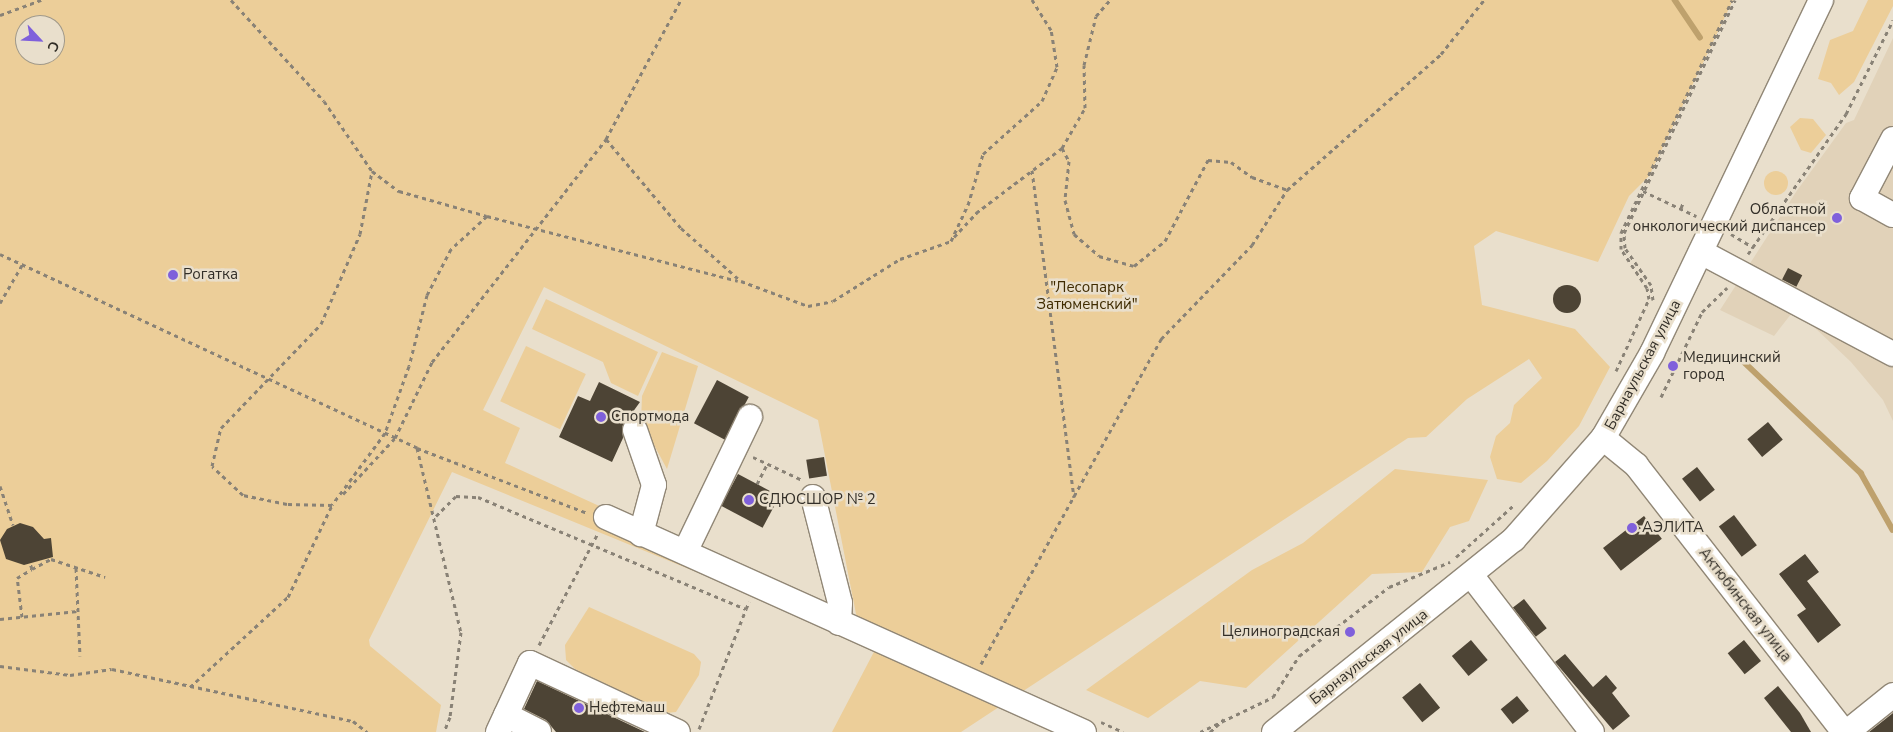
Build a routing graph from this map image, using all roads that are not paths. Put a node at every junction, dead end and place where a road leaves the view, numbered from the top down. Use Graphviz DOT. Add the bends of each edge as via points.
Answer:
graph roads {
  1 [pos="1821,0"];
  2 [pos="1893,139"];
  3 [pos="1893,215"];
  4 [pos="1701,252"];
  5 [pos="1893,354"];
  6 [pos="750,417"];
  7 [pos="636,430"];
  8 [pos="1603,438"];
  9 [pos="813,497"];
  10 [pos="606,517"];
  11 [pos="641,534"];
  12 [pos="685,552"];
  13 [pos="1471,575"];
  14 [pos="839,623"];
  15 [pos="1893,695"];
  16 [pos="502,724"];
  17 [pos="539,732"];
  18 [pos="678,732"];
  19 [pos="1084,732"];
  20 [pos="1274,732"];
  21 [pos="1592,732"];
  22 [pos="1845,732"];
  1 -- 4 [label="street, Барнаульская улица"];
  2 -- 3 [label="street" via="1862,198"];
  4 -- 5 [label="street"];
  4 -- 8 [label="street, Барнаульская улица" via="1652,353"];
  6 -- 12 [label="street"];
  7 -- 11 [label="street" via="654,485"];
  8 -- 13 [label="street, Барнаульская улица" via="1514,539"];
  8 -- 22 [label="street, Актюбинская улица" via="1636,465"];
  9 -- 14 [label="street" via="840,603"];
  10 -- 11 [label="street"];
  11 -- 12 [label="street"];
  12 -- 14 [label="street"];
  13 -- 20 [label="street, Барнаульская улица"];
  13 -- 21 [label="street"];
  14 -- 19 [label="street"];
  15 -- 22 [label="street"];
  16 -- 17 [label="street"];
  16 -- 18 [label="street" via="530,663"];
}
